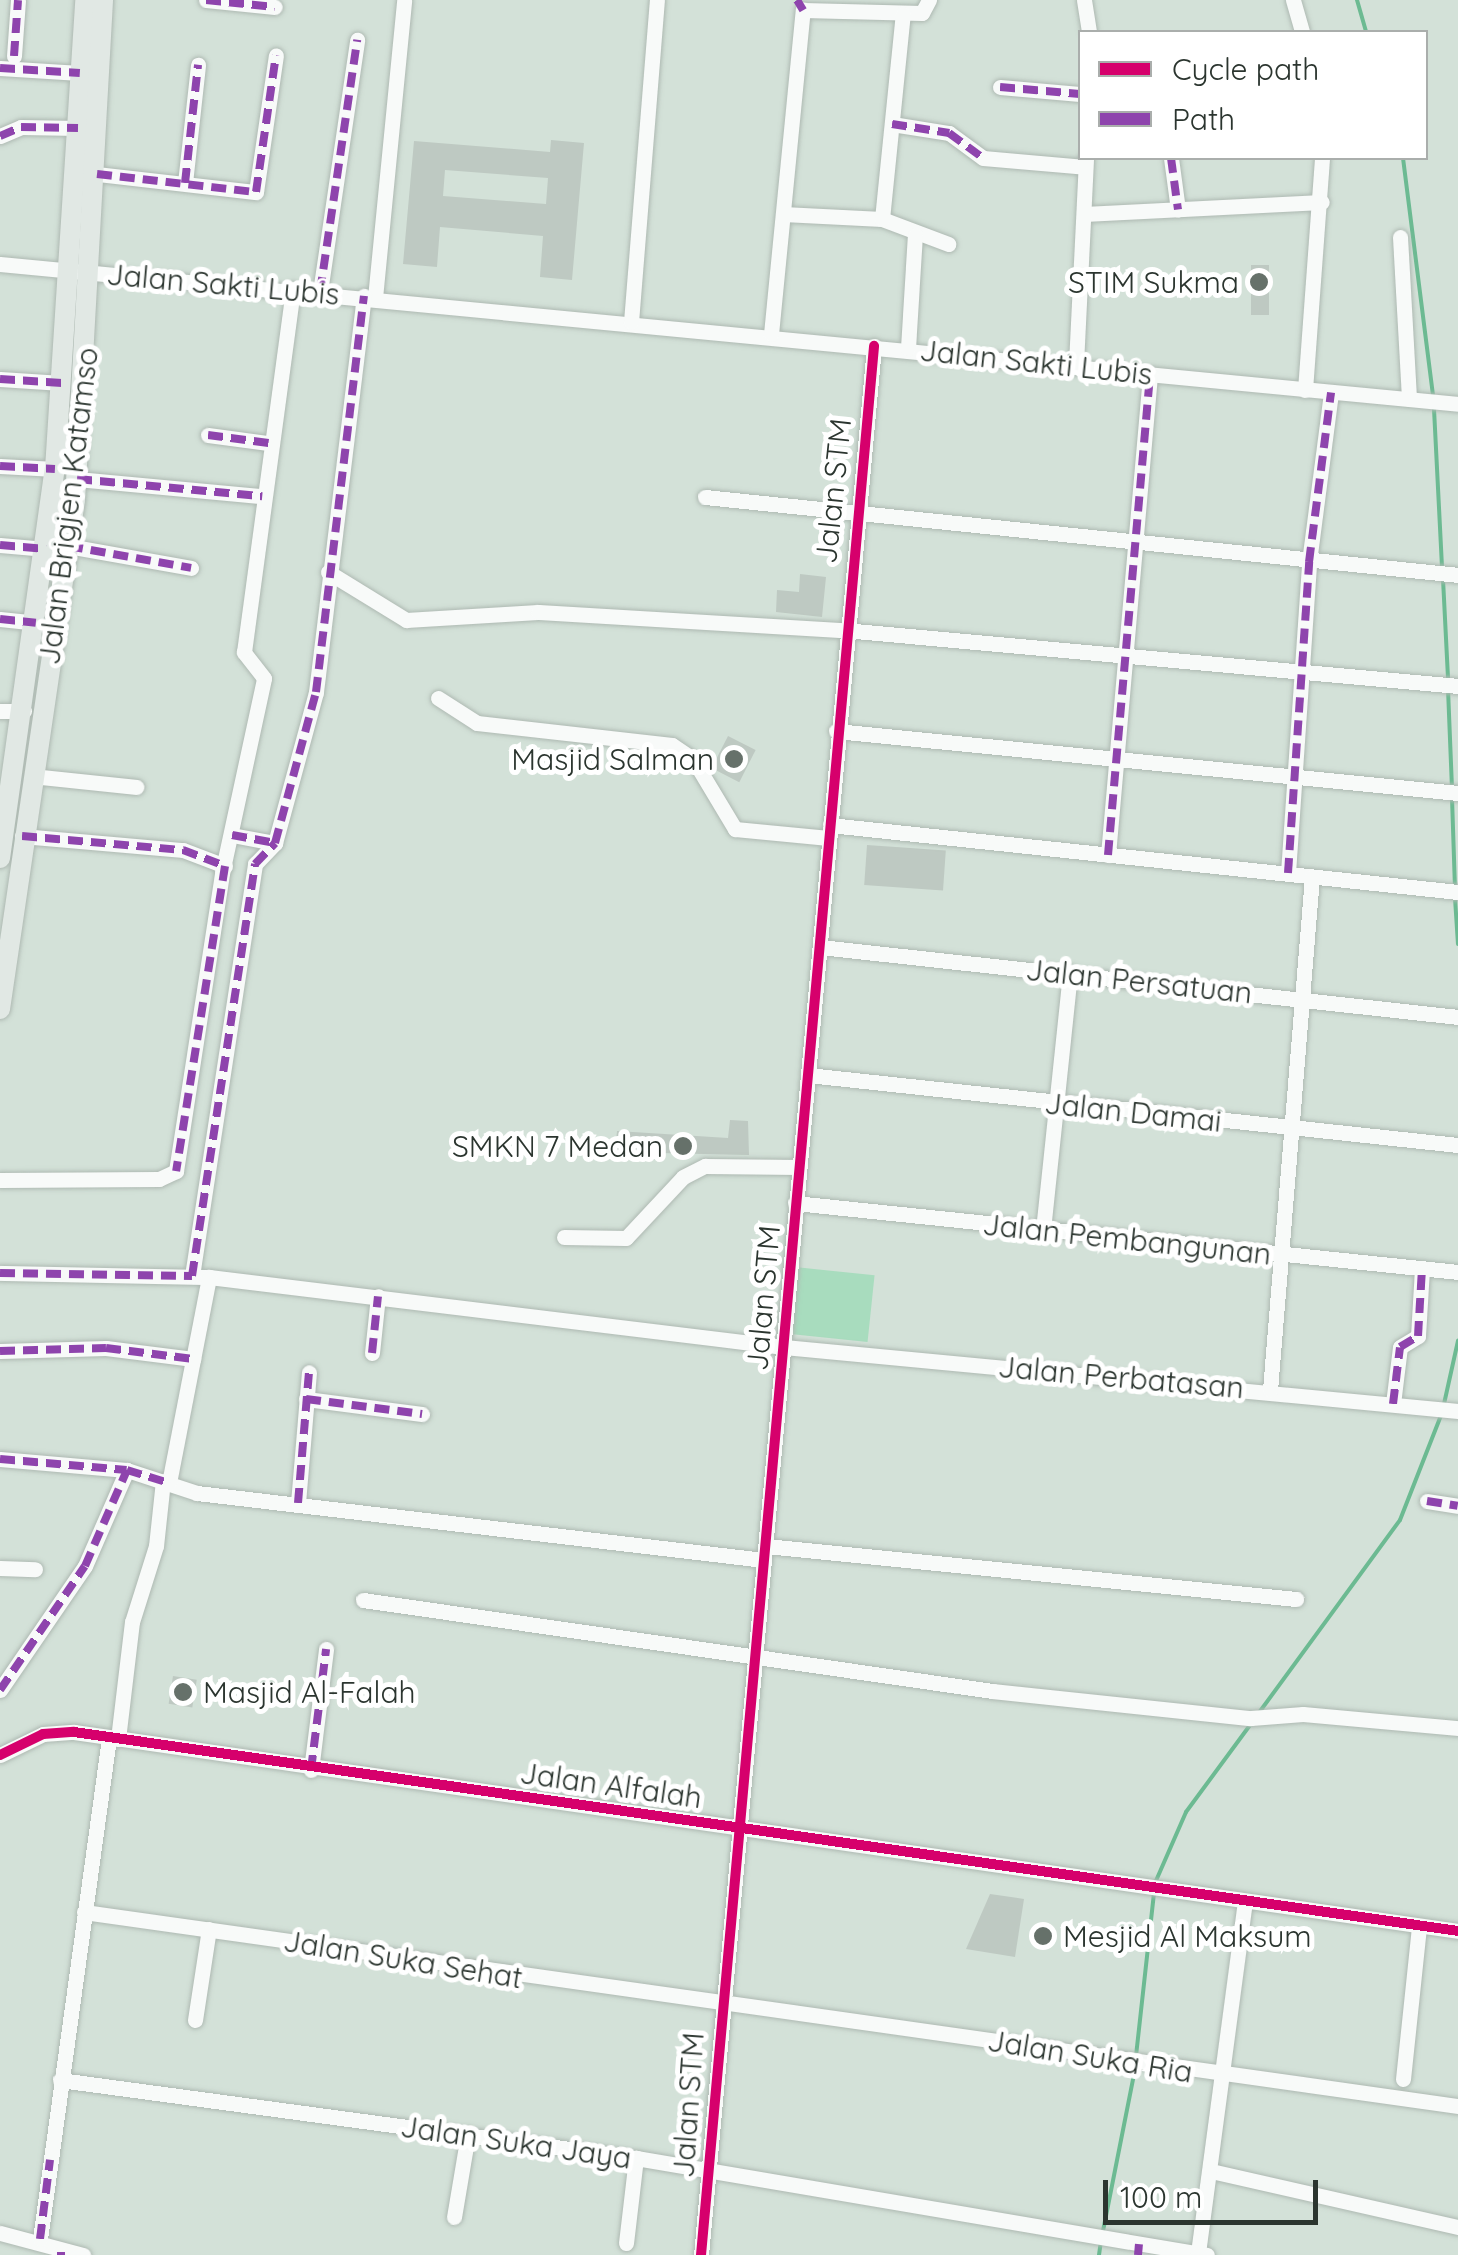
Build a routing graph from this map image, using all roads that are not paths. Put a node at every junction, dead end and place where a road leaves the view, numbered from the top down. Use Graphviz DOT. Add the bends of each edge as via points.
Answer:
graph roads {
  1 [pos="18,0"];
  2 [pos="85,0"];
  3 [pos="103,0"];
  4 [pos="206,0"];
  5 [pos="404,0"];
  6 [pos="657,0"];
  7 [pos="930,0"];
  8 [pos="1084,0"];
  9 [pos="1293,0"];
  10 [pos="800,5"];
  11 [pos="275,7"];
  12 [pos="903,14"];
  13 [pos="1089,30"];
  14 [pos="1301,30"];
  15 [pos="357,40"];
  16 [pos="276,55"];
  17 [pos="14,56"];
  18 [pos="198,65"];
  19 [pos="0,68"];
  20 [pos="80,73"];
  21 [pos="1000,88"];
  22 [pos="1078,94"];
  23 [pos="892,124"];
  24 [pos="78,128"];
  25 [pos="0,136"];
  26 [pos="1172,160"];
  27 [pos="1322,160"];
  28 [pos="1086,162"];
  29 [pos="97,174"];
  30 [pos="185,183"];
  31 [pos="1322,202"];
  32 [pos="1178,210"];
  33 [pos="783,214"];
  34 [pos="1084,214"];
  35 [pos="882,220"];
  36 [pos="915,236"];
  37 [pos="1400,237"];
  38 [pos="948,244"];
  39 [pos="0,264"];
  40 [pos="70,270"];
  41 [pos="94,273"];
  42 [pos="293,289"];
  43 [pos="320,292"];
  44 [pos="370,297"];
  45 [pos="631,322"];
  46 [pos="772,334"];
  47 [pos="874,346"];
  48 [pos="908,348"];
  49 [pos="1076,364"];
  50 [pos="1150,374"];
  51 [pos="0,380"];
  52 [pos="62,383"];
  53 [pos="1306,390"];
  54 [pos="1331,392"];
  55 [pos="1412,399"];
  56 [pos="1452,403"];
  57 [pos="208,435"];
  58 [pos="268,443"];
  59 [pos="0,466"];
  60 [pos="55,468"];
  61 [pos="77,479"];
  62 [pos="262,496"];
  63 [pos="705,497"];
  64 [pos="854,516"];
  65 [pos="1139,543"];
  66 [pos="0,545"];
  67 [pos="57,548"];
  68 [pos="1309,562"];
  69 [pos="191,568"];
  70 [pos="328,572"];
  71 [pos="1456,574"];
  72 [pos="0,619"];
  73 [pos="36,623"];
  74 [pos="844,630"];
  75 [pos="1126,651"];
  76 [pos="1304,670"];
  77 [pos="1456,686"];
  78 [pos="438,698"];
  79 [pos="0,711"];
  80 [pos="24,711"];
  81 [pos="836,731"];
  82 [pos="1114,756"];
  83 [pos="32,776"];
  84 [pos="1296,778"];
  85 [pos="136,787"];
  86 [pos="1458,794"];
  87 [pos="830,832"];
  88 [pos="13,834"];
  89 [pos="232,835"];
  90 [pos="275,843"];
  91 [pos="1108,855"];
  92 [pos="0,858"];
  93 [pos="9,868"];
  94 [pos="224,869"];
  95 [pos="1288,873"];
  96 [pos="253,878"];
  97 [pos="1312,878"];
  98 [pos="1450,891"];
  99 [pos="820,947"];
  100 [pos="1070,972"];
  101 [pos="1302,1000"];
  102 [pos="0,1009"];
  103 [pos="1453,1017"];
  104 [pos="808,1074"];
  105 [pos="1054,1105"];
  106 [pos="1291,1127"];
  107 [pos="1458,1145"];
  108 [pos="799,1167"];
  109 [pos="0,1180"];
  110 [pos="796,1203"];
  111 [pos="1043,1230"];
  112 [pos="564,1237"];
  113 [pos="1281,1255"];
  114 [pos="1422,1268"];
  115 [pos="1457,1272"];
  116 [pos="0,1274"];
  117 [pos="200,1277"];
  118 [pos="378,1296"];
  119 [pos="784,1347"];
  120 [pos="0,1351"];
  121 [pos="372,1354"];
  122 [pos="193,1358"];
  123 [pos="309,1372"];
  124 [pos="1270,1390"];
  125 [pos="306,1399"];
  126 [pos="1393,1404"];
  127 [pos="1456,1411"];
  128 [pos="422,1414"];
  129 [pos="0,1458"];
  130 [pos="127,1470"];
  131 [pos="166,1482"];
  132 [pos="1427,1502"];
  133 [pos="298,1503"];
  134 [pos="1458,1506"];
  135 [pos="765,1553"];
  136 [pos="0,1568"];
  137 [pos="35,1569"];
  138 [pos="1296,1599"];
  139 [pos="364,1600"];
  140 [pos="326,1649"];
  141 [pos="756,1659"];
  142 [pos="0,1690"];
  143 [pos="1458,1728"];
  144 [pos="113,1739"];
  145 [pos="0,1755"];
  146 [pos="311,1770"];
  147 [pos="738,1827"];
  148 [pos="1245,1904"];
  149 [pos="84,1912"];
  150 [pos="1419,1926"];
  151 [pos="209,1930"];
  152 [pos="1458,1931"];
  153 [pos="721,2006"];
  154 [pos="195,2020"];
  155 [pos="1220,2077"];
  156 [pos="1403,2078"];
  157 [pos="60,2080"];
  158 [pos="1458,2106"];
  159 [pos="468,2134"];
  160 [pos="636,2158"];
  161 [pos="708,2171"];
  162 [pos="1211,2171"];
  163 [pos="454,2217"];
  164 [pos="1458,2227"];
  165 [pos="0,2233"];
  166 [pos="40,2240"];
  167 [pos="626,2243"];
  168 [pos="1138,2250"];
  169 [pos="61,2253"];
  170 [pos="1203,2254"];
  171 [pos="83,2255"];
  172 [pos="701,2255"];
  1 -- 17 [label="street"];
  2 -- 20 [label="main road, Jalan Brigjen Katamso"];
  3 -- 29 [label="main road, Jalan Brigjen Katamso"];
  4 -- 11 [label="street"];
  5 -- 44 [label="street, Jalan Sakti Lubis"];
  6 -- 45 [label="street"];
  7 -- 12 [label="street" via="925,12"];
  8 -- 13 [label="street"];
  9 -- 14 [label="street"];
  10 -- 12 [label="street"];
  10 -- 33 [label="street"];
  12 -- 23 [label="street"];
  15 -- 43 [label="street"];
  16 -- 30 [label="street" via="258,190"];
  18 -- 30 [label="street"];
  19 -- 20 [label="street"];
  20 -- 24 [label="main road, Jalan Brigjen Katamso"];
  21 -- 22 [label="street"];
  23 -- 28 [label="street" via="949,133 983,158"];
  23 -- 35 [label="street"];
  24 -- 25 [label="street" via="21,127"];
  24 -- 40 [label="main road, Jalan Brigjen Katamso"];
  26 -- 32 [label="street"];
  27 -- 31 [label="street"];
  28 -- 34 [label="street"];
  29 -- 30 [label="street"];
  29 -- 41 [label="main road, Jalan Brigjen Katamso"];
  31 -- 32 [label="street"];
  31 -- 53 [label="street"];
  32 -- 34 [label="street"];
  33 -- 35 [label="street"];
  33 -- 46 [label="street"];
  34 -- 49 [label="street"];
  35 -- 36 [label="street"];
  36 -- 38 [label="street"];
  36 -- 48 [label="street"];
  37 -- 55 [label="street"];
  39 -- 40 [label="street, Jalan Sakti Lubis"];
  40 -- 41 [label="street, Jalan Sakti Lubis"];
  40 -- 52 [label="main road, Jalan Brigjen Katamso"];
  41 -- 42 [label="street, Jalan Sakti Lubis"];
  41 -- 61 [label="main road, Jalan Brigjen Katamso"];
  42 -- 43 [label="street, Jalan Sakti Lubis"];
  42 -- 58 [label="street"];
  43 -- 44 [label="street, Jalan Sakti Lubis"];
  44 -- 45 [label="street, Jalan Sakti Lubis"];
  44 -- 70 [label="street"];
  45 -- 46 [label="street, Jalan Sakti Lubis"];
  46 -- 47 [label="street, Jalan Sakti Lubis"];
  47 -- 48 [label="street, Jalan Sakti Lubis"];
  47 -- 64 [label="street, Jalan STM"];
  48 -- 49 [label="street, Jalan Sakti Lubis"];
  49 -- 50 [label="street, Jalan Sakti Lubis"];
  50 -- 53 [label="street, Jalan Sakti Lubis"];
  50 -- 65 [label="street"];
  51 -- 52 [label="street"];
  52 -- 60 [label="main road, Jalan Brigjen Katamso"];
  53 -- 54 [label="street, Jalan Sakti Lubis"];
  54 -- 55 [label="street, Jalan Sakti Lubis"];
  54 -- 68 [label="street"];
  55 -- 56 [label="street, Jalan Sakti Lubis"];
  57 -- 58 [label="street"];
  58 -- 62 [label="street"];
  59 -- 60 [label="street"];
  60 -- 67 [label="main road, Jalan Brigjen Katamso"];
  61 -- 62 [label="street"];
  61 -- 67 [label="main road, Jalan Brigjen Katamso"];
  62 -- 89 [label="street" via="244,652 264,678"];
  63 -- 64 [label="street"];
  64 -- 65 [label="street"];
  64 -- 74 [label="street, Jalan STM"];
  65 -- 68 [label="street"];
  65 -- 75 [label="street"];
  66 -- 67 [label="street"];
  67 -- 69 [label="street"];
  67 -- 73 [label="main road, Jalan Brigjen Katamso"];
  67 -- 83 [label="main road, Jalan Brigjen Katamso"];
  68 -- 71 [label="street"];
  68 -- 76 [label="street"];
  70 -- 74 [label="street" via="406,620 538,612"];
  70 -- 90 [label="street" via="316,692"];
  72 -- 73 [label="street"];
  73 -- 80 [label="main road, Jalan Brigjen Katamso"];
  74 -- 75 [label="street"];
  74 -- 81 [label="street, Jalan STM"];
  75 -- 76 [label="street"];
  75 -- 82 [label="street"];
  76 -- 77 [label="street"];
  76 -- 84 [label="street"];
  78 -- 87 [label="street" via="477,723 672,745 693,759 736,829"];
  79 -- 80 [label="street"];
  80 -- 88 [label="main road, Jalan Brigjen Katamso"];
  81 -- 82 [label="street"];
  81 -- 87 [label="street, Jalan STM"];
  82 -- 84 [label="street"];
  82 -- 91 [label="street"];
  83 -- 85 [label="street"];
  83 -- 88 [label="main road, Jalan Brigjen Katamso"];
  84 -- 86 [label="street"];
  84 -- 95 [label="street"];
  87 -- 91 [label="street"];
  87 -- 99 [label="street, Jalan STM"];
  88 -- 92 [label="main road, Jalan Brigjen Katamso"];
  88 -- 93 [label="main road, Jalan Brigjen Katamso"];
  88 -- 94 [label="street" via="183,850"];
  89 -- 90 [label="street"];
  89 -- 94 [label="street"];
  90 -- 96 [label="street" via="257,857"];
  91 -- 95 [label="street"];
  93 -- 102 [label="main road, Jalan Brigjen Katamso"];
  94 -- 96 [label="street"];
  94 -- 109 [label="street" via="176,1171 158,1179"];
  95 -- 97 [label="street"];
  96 -- 117 [label="street"];
  97 -- 98 [label="street"];
  97 -- 101 [label="street"];
  99 -- 100 [label="street, Jalan Persatuan"];
  99 -- 104 [label="street, Jalan STM"];
  100 -- 101 [label="street, Jalan Persatuan"];
  100 -- 105 [label="street"];
  101 -- 103 [label="street, Jalan Persatuan"];
  101 -- 106 [label="street"];
  104 -- 105 [label="street, Jalan Damai"];
  104 -- 108 [label="street, Jalan STM"];
  105 -- 106 [label="street, Jalan Damai"];
  105 -- 111 [label="street"];
  106 -- 107 [label="street, Jalan Damai"];
  106 -- 113 [label="street"];
  108 -- 110 [label="street, Jalan STM"];
  108 -- 112 [label="street" via="705,1166 683,1177 626,1238"];
  110 -- 111 [label="street, Jalan Pembangunan"];
  110 -- 119 [label="street, Jalan STM"];
  111 -- 113 [label="street, Jalan Pembangunan"];
  113 -- 114 [label="street, Jalan Pembangunan"];
  113 -- 124 [label="street"];
  114 -- 115 [label="street, Jalan Pembangunan"];
  114 -- 126 [label="street" via="1418,1336 1400,1347"];
  116 -- 117 [label="street, Jalan Perbatasan"];
  117 -- 118 [label="street, Jalan Perbatasan"];
  117 -- 122 [label="street"];
  118 -- 119 [label="street, Jalan Perbatasan"];
  118 -- 121 [label="street"];
  119 -- 124 [label="street, Jalan Perbatasan"];
  119 -- 135 [label="street, Jalan STM"];
  120 -- 122 [label="street" via="106,1348"];
  122 -- 131 [label="street"];
  123 -- 125 [label="street"];
  124 -- 126 [label="street, Jalan Perbatasan"];
  125 -- 128 [label="street"];
  125 -- 133 [label="street"];
  126 -- 127 [label="street, Jalan Perbatasan"];
  129 -- 130 [label="street"];
  130 -- 131 [label="street"];
  130 -- 142 [label="street" via="85,1566"];
  131 -- 133 [label="street" via="197,1494"];
  131 -- 144 [label="street" via="156,1546 132,1622"];
  132 -- 134 [label="street"];
  133 -- 135 [label="street"];
  135 -- 138 [label="street"];
  135 -- 141 [label="street, Jalan STM"];
  136 -- 137 [label="street"];
  139 -- 141 [label="street"];
  140 -- 146 [label="street"];
  141 -- 143 [label="street" via="1251,1718 1303,1714"];
  141 -- 147 [label="street, Jalan STM"];
  144 -- 145 [label="street, Jalan Alfalah" via="43,1734"];
  144 -- 146 [label="street, Jalan Alfalah"];
  144 -- 149 [label="street"];
  146 -- 147 [label="street, Jalan Alfalah"];
  147 -- 148 [label="street, Jalan Alfalah"];
  147 -- 153 [label="street, Jalan STM"];
  148 -- 150 [label="street, Jalan Alfalah"];
  148 -- 155 [label="street"];
  149 -- 151 [label="street, Jalan Suka Sehat"];
  149 -- 157 [label="street"];
  150 -- 152 [label="street, Jalan Alfalah"];
  150 -- 156 [label="street"];
  151 -- 153 [label="street, Jalan Suka Sehat"];
  151 -- 154 [label="street"];
  153 -- 155 [label="street, Jalan Suka Ria" via="1108,2056"];
  153 -- 161 [label="street, Jalan STM"];
  155 -- 158 [label="street, Jalan Suka Ria"];
  155 -- 162 [label="street"];
  157 -- 159 [label="street, Jalan Suka Jaya"];
  157 -- 166 [label="street"];
  159 -- 160 [label="street, Jalan Suka Jaya"];
  159 -- 163 [label="street"];
  160 -- 161 [label="street, Jalan Suka Jaya"];
  160 -- 167 [label="street"];
  161 -- 168 [label="street, Jalan Suka Jaya"];
  161 -- 172 [label="street, Jalan STM"];
  162 -- 164 [label="street"];
  162 -- 170 [label="street"];
  165 -- 166 [label="street"];
  166 -- 169 [label="street"];
  168 -- 170 [label="street, Jalan Suka Jaya"];
  169 -- 171 [label="street"];
}
